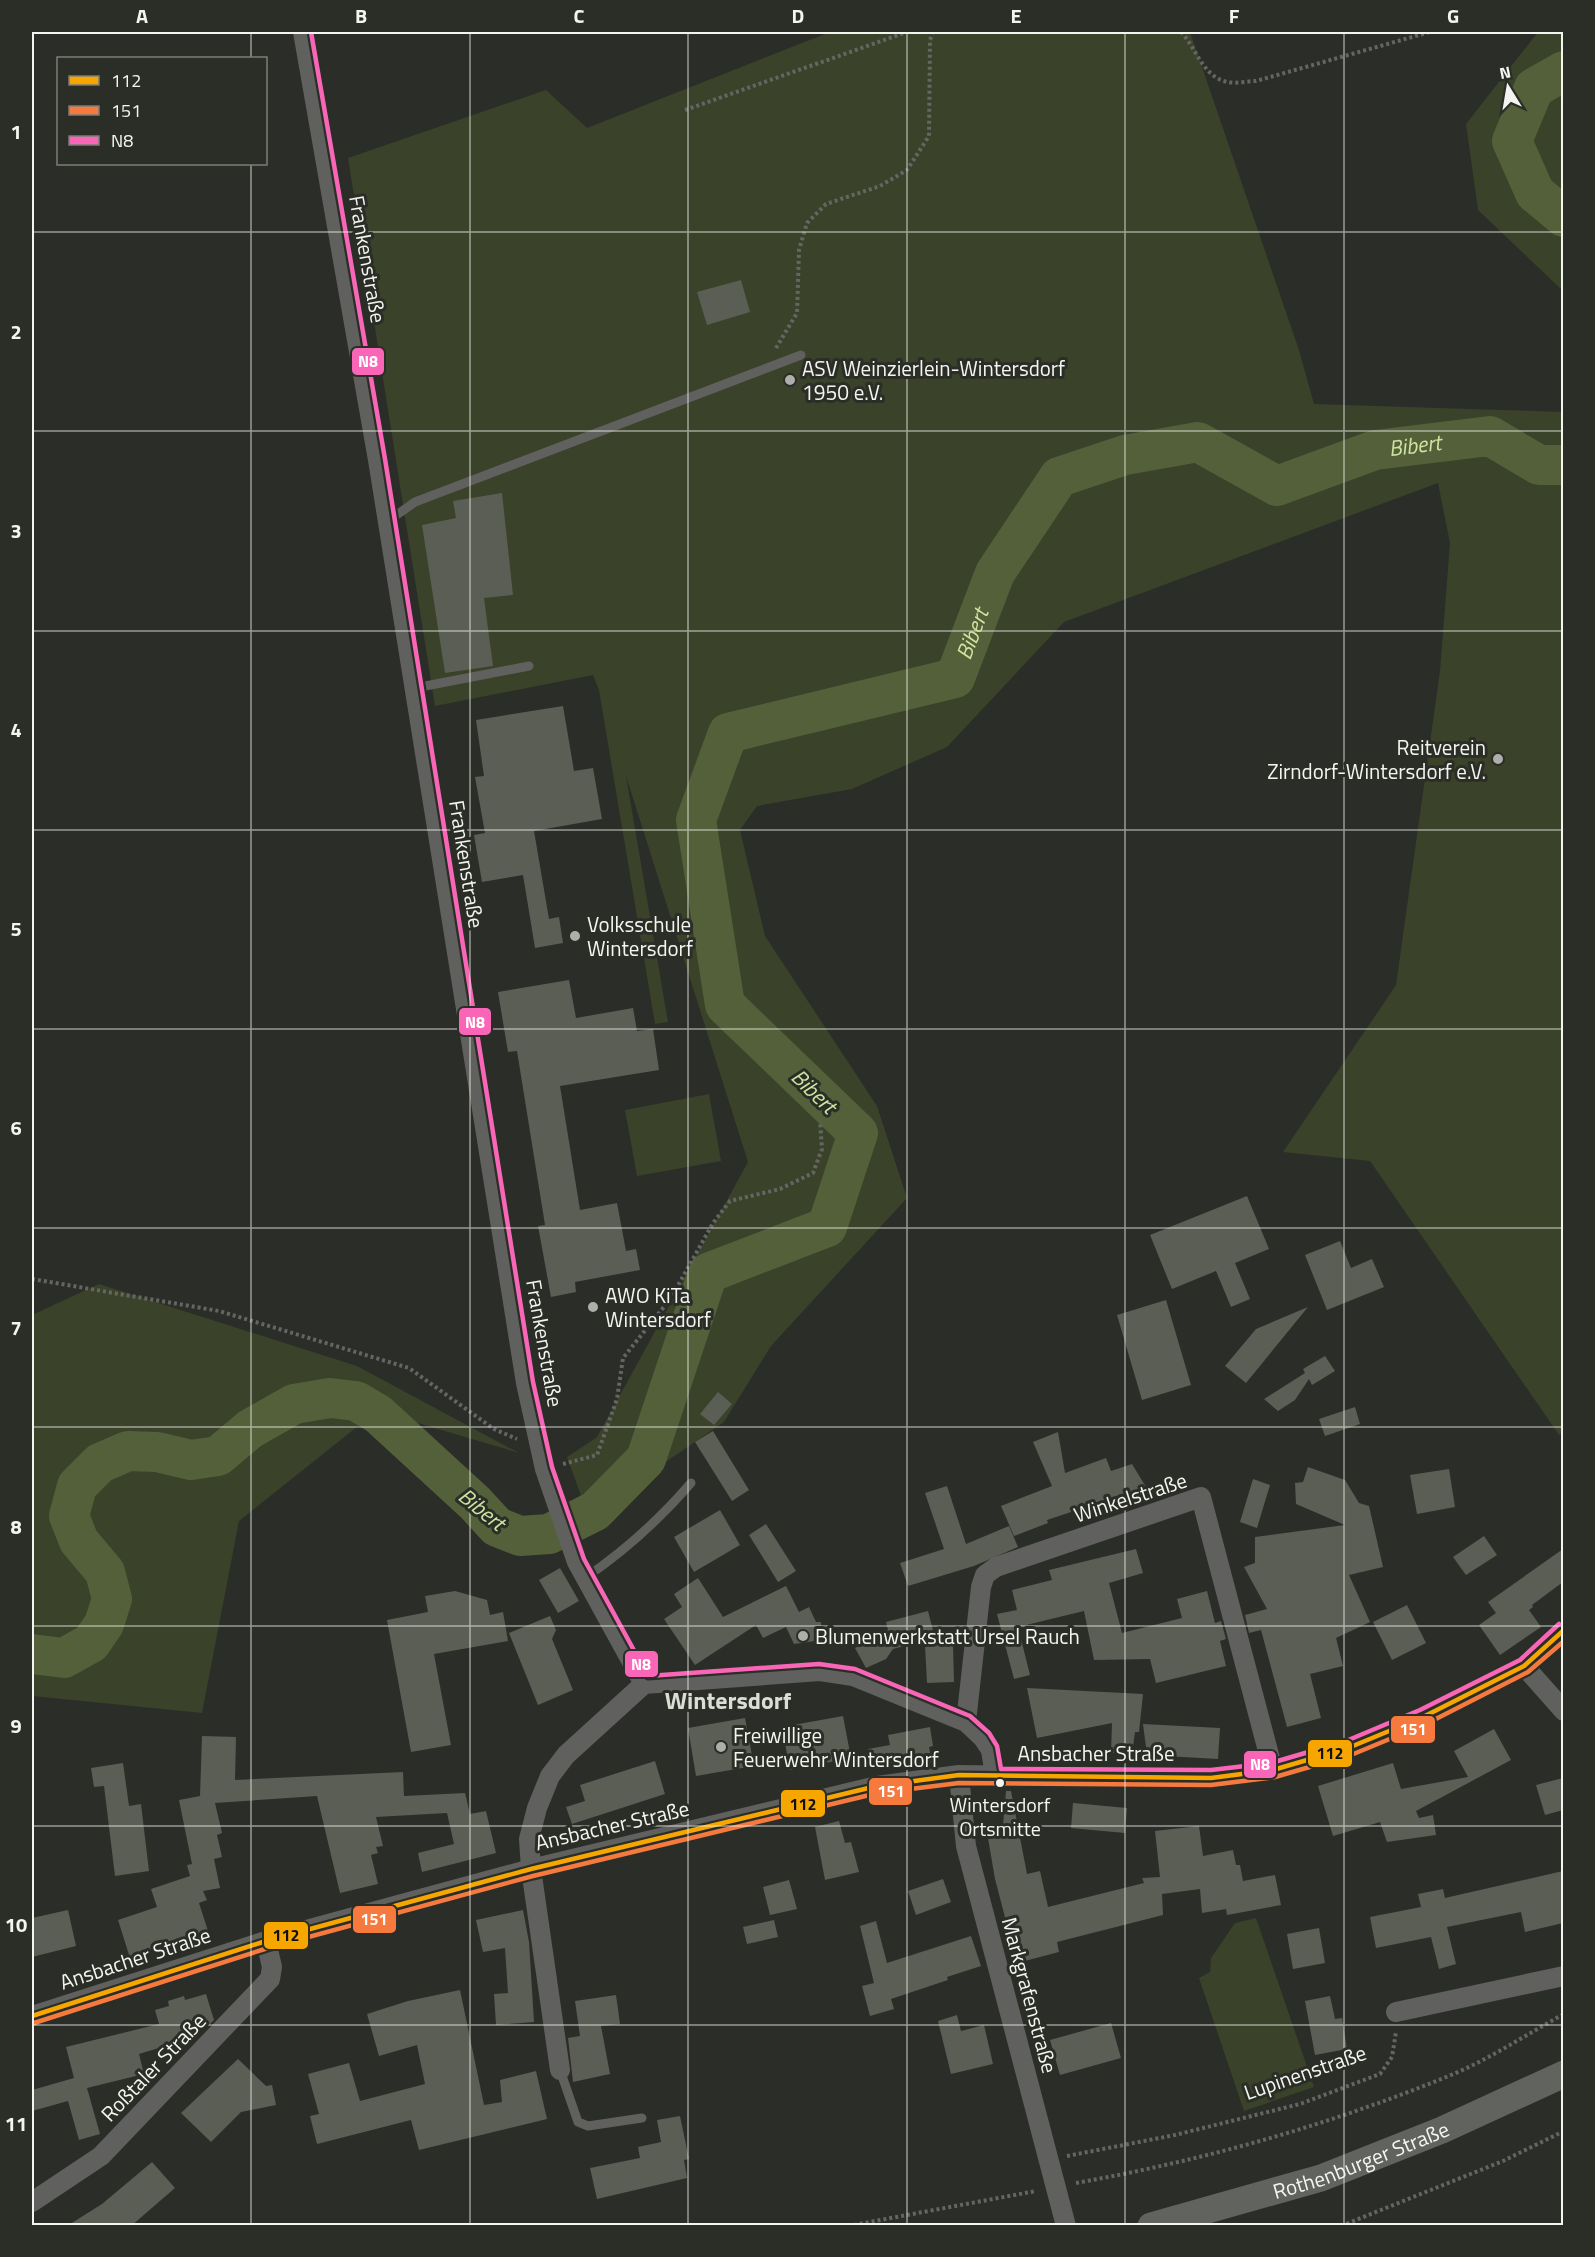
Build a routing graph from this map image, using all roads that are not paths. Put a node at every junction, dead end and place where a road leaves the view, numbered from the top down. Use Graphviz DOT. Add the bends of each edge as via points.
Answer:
graph roads {
  1 [pos="303,32"];
  2 [pos="801,355"];
  3 [pos="388,521"];
  4 [pos="529,666"];
  5 [pos="415,688"];
  6 [pos="691,1483"];
  7 [pos="581,1570"];
  8 [pos="1563,1630"];
  9 [pos="1524,1666"];
  10 [pos="644,1684"];
  11 [pos="1563,1711"];
  12 [pos="966,1722"];
  13 [pos="1273,1770"];
  14 [pos="959,1775"];
  15 [pos="995,1776"];
  16 [pos="531,1869"];
  17 [pos="266,1941"];
  18 [pos="1563,1976"];
  19 [pos="1396,2012"];
  20 [pos="32,2016"];
  21 [pos="560,2070"];
  22 [pos="1563,2074"];
  23 [pos="642,2118"];
  24 [pos="32,2202"];
  25 [pos="1066,2226"];
  26 [pos="1151,2226"];
  1 -- 3 [label="street, Frankenstraße"];
  2 -- 3 [label="lane" via="415,501"];
  3 -- 5 [label="street, Frankenstraße"];
  4 -- 5 [label="lane"];
  5 -- 7 [label="street, Frankenstraße" via="524,1371 545,1467"];
  6 -- 7 [label="lane" via="621,1553"];
  7 -- 10 [label="street, Frankenstraße"];
  8 -- 9 [label="street, Ansbacher Straße"];
  9 -- 11 [label="street"];
  9 -- 13 [label="street, Ansbacher Straße" via="1423,1717 1348,1748"];
  10 -- 12 [label="street" via="820,1671 853,1676"];
  10 -- 16 [label="street" via="566,1755 550,1776 530,1839"];
  12 -- 13 [label="street, Winkelstraße" via="981,1587 986,1575 996,1567 1201,1497"];
  12 -- 15 [label="street" via="991,1750"];
  13 -- 15 [label="street, Ansbacher Straße" via="1211,1778"];
  14 -- 15 [label="street, Ansbacher Straße"];
  14 -- 16 [label="street, Ansbacher Straße" via="877,1786"];
  14 -- 25 [label="street, Markgrafenstraße" via="966,1846"];
  16 -- 17 [label="street, Ansbacher Straße"];
  16 -- 21 [label="street, Ansbacher Straße"];
  17 -- 20 [label="street, Ansbacher Straße"];
  17 -- 24 [label="street, Roßtaler Straße" via="272,1967 270,1979 101,2156"];
  18 -- 19 [label="street"];
  21 -- 23 [label="lane" via="578,2122 588,2126"];
  22 -- 26 [label="main road, Rothenburger Straße" via="1442,2130 1321,2178"];
}
